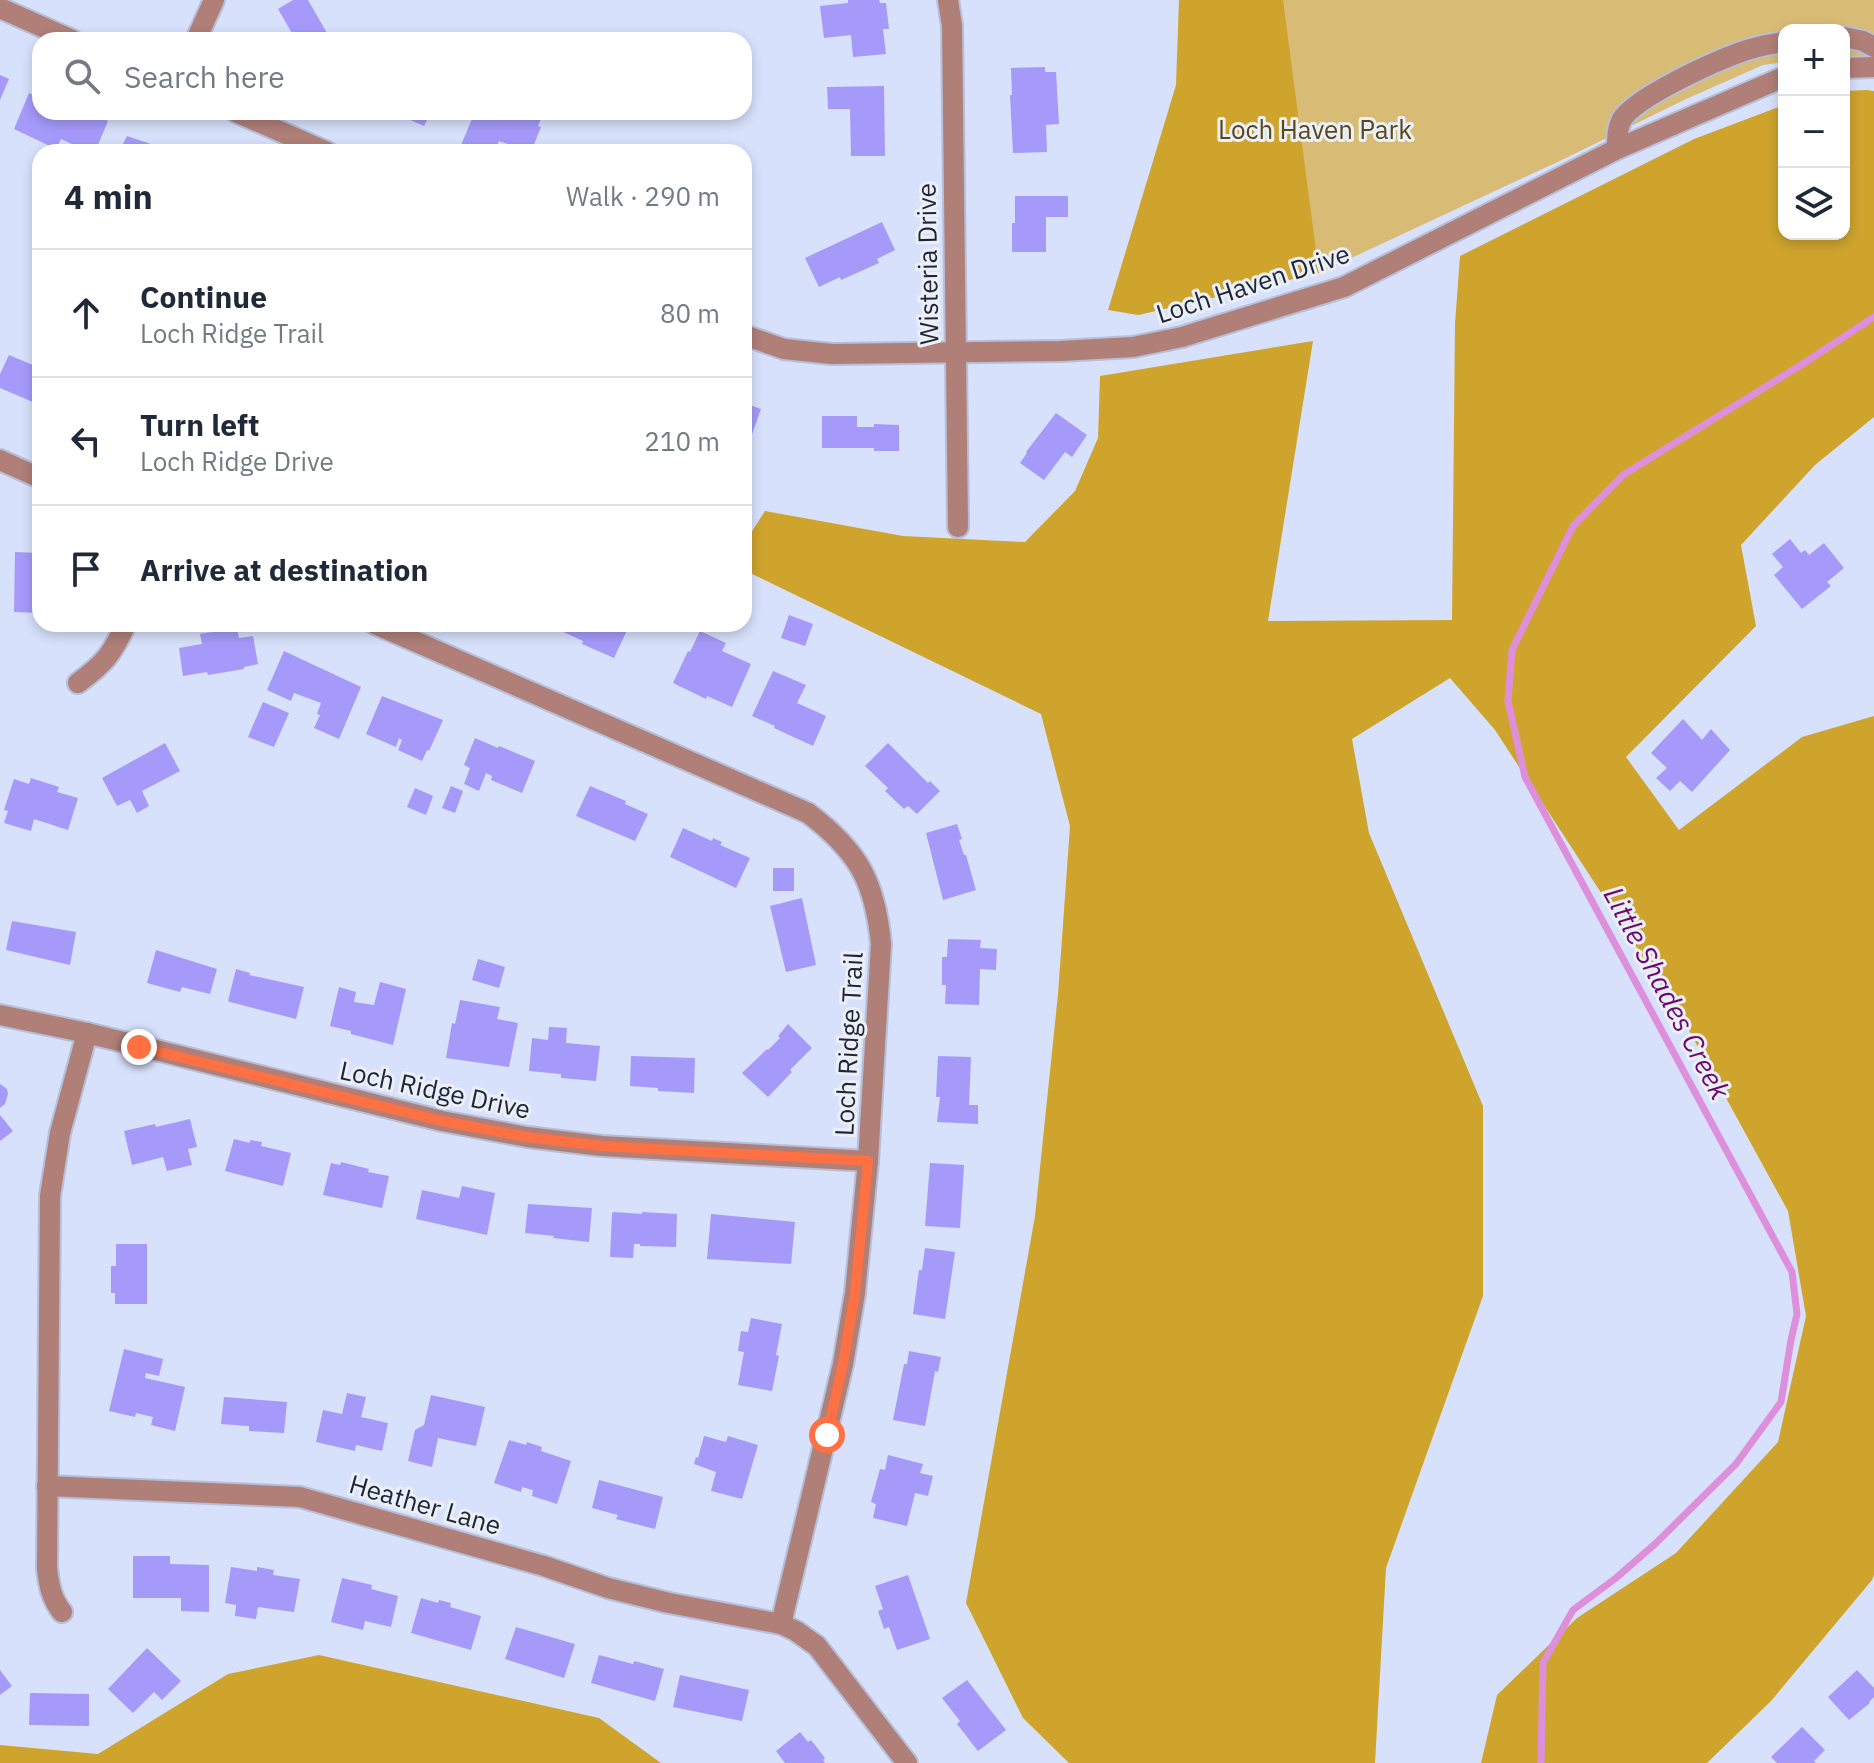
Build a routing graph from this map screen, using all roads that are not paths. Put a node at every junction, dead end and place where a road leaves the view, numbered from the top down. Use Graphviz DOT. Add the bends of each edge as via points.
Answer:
graph roads {
  1 [pos="214,0"];
  2 [pos="948,0"];
  3 [pos="0,8"];
  4 [pos="54,32"];
  5 [pos="200,32"];
  6 [pos="1850,38"];
  7 [pos="1778,43"];
  8 [pos="1874,47"];
  9 [pos="1874,67"];
  10 [pos="1850,68"];
  11 [pos="1778,80"];
  12 [pos="254,120"];
  13 [pos="309,144"];
  14 [pos="1617,149"];
  15 [pos="752,338"];
  16 [pos="954,352"];
  17 [pos="0,460"];
  18 [pos="32,474"];
  19 [pos="958,527"];
  20 [pos="122,632"];
  21 [pos="393,632"];
  22 [pos="78,683"];
  23 [pos="0,1015"];
  24 [pos="87,1033"];
  25 [pos="868,1161"];
  26 [pos="47,1486"];
  27 [pos="62,1612"];
  28 [pos="781,1624"];
  29 [pos="907,1763"];
  1 -- 5 [label="street"];
  2 -- 16 [label="street, Wisteria Drive"];
  3 -- 4 [label="street"];
  6 -- 8 [label="street"];
  7 -- 14 [label="street" via="1697,70 1632,108 1621,121"];
  9 -- 10 [label="street"];
  11 -- 14 [label="street, Loch Haven Drive"];
  12 -- 13 [label="street"];
  14 -- 16 [label="street, Loch Haven Drive" via="1344,287 1235,321 1133,347"];
  15 -- 16 [label="street, Loch Haven Drive" via="806,353"];
  16 -- 19 [label="street, Wisteria Drive"];
  17 -- 18 [label="street"];
  20 -- 22 [label="street" via="101,666"];
  21 -- 25 [label="street, Loch Ridge Trail" via="788,803 844,844 870,886 879,916"];
  23 -- 24 [label="street, Loch Ridge Drive"];
  24 -- 25 [label="street, Loch Ridge Drive" via="411,1114 527,1137"];
  24 -- 26 [label="street" via="60,1133 50,1196"];
  25 -- 28 [label="street, Loch Ridge Trail" via="843,1364"];
  26 -- 27 [label="street" via="49,1586"];
  26 -- 28 [label="street, Heather Lane" via="300,1497 608,1588"];
  28 -- 29 [label="street" via="817,1646"];
}
